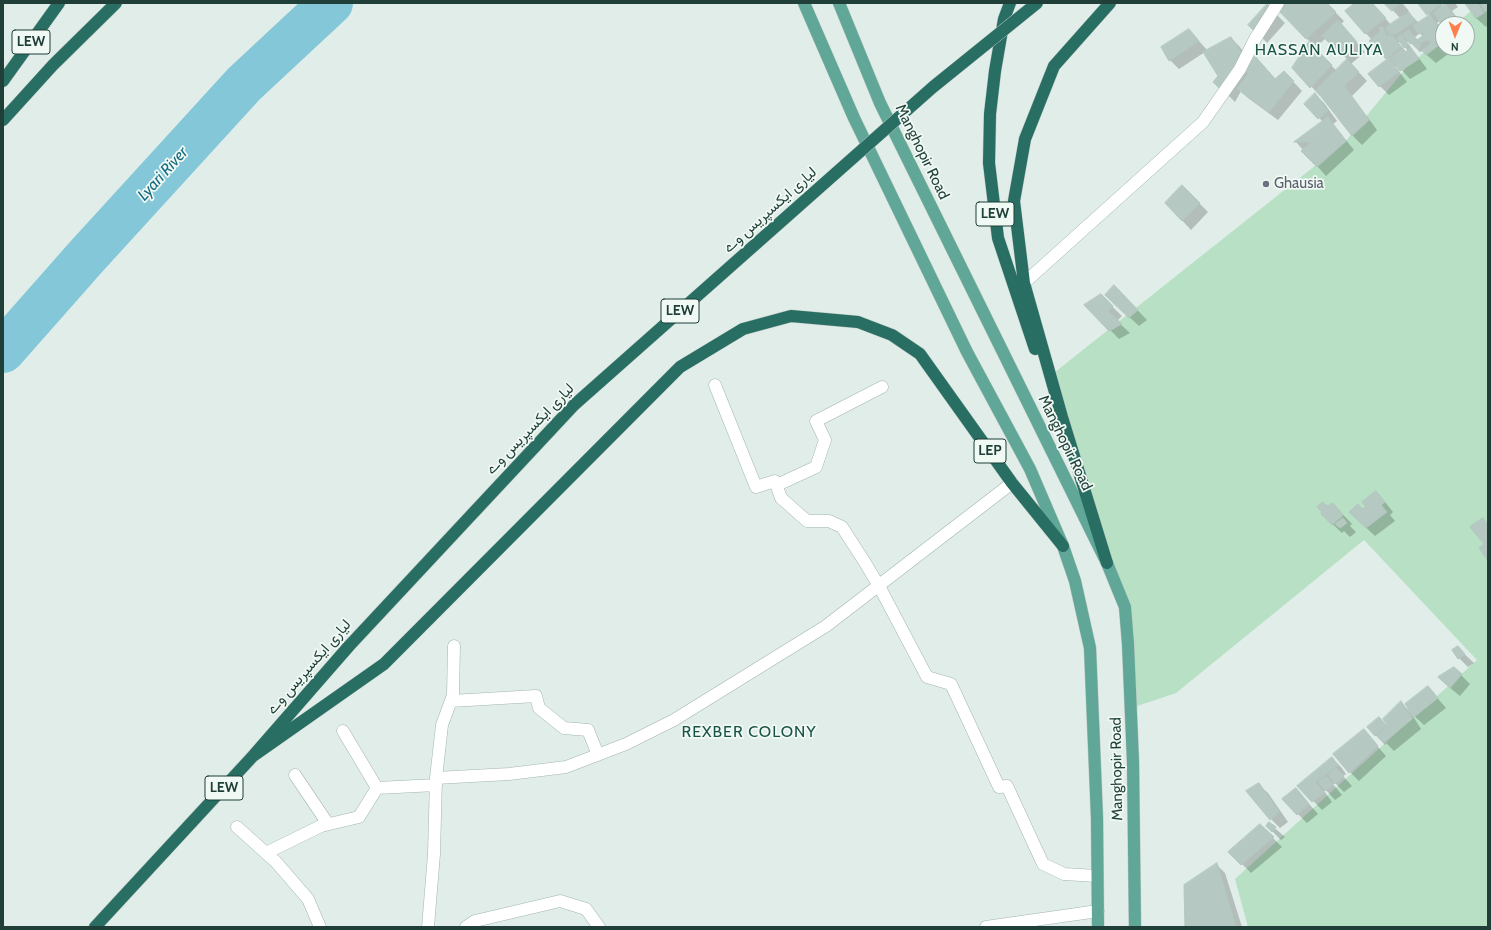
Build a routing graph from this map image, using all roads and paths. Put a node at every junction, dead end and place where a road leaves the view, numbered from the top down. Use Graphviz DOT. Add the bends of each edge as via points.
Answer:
graph roads {
  1 [pos="59,3"];
  2 [pos="116,3"];
  3 [pos="804,3"];
  4 [pos="839,3"];
  5 [pos="1010,3"];
  6 [pos="1037,3"];
  7 [pos="1110,3"];
  8 [pos="1278,3"];
  9 [pos="3,81"];
  10 [pos="3,120"];
  11 [pos="1024,283"];
  12 [pos="920,354"];
  13 [pos="715,385"];
  14 [pos="882,386"];
  15 [pos="1062,417"];
  16 [pos="1012,483"];
  17 [pos="776,486"];
  18 [pos="1063,546"];
  19 [pos="1107,563"];
  20 [pos="878,586"];
  21 [pos="454,646"];
  22 [pos="451,701"];
  23 [pos="343,731"];
  24 [pos="253,756"];
  25 [pos="598,756"];
  26 [pos="295,775"];
  27 [pos="436,781"];
  28 [pos="377,788"];
  29 [pos="328,824"];
  30 [pos="237,827"];
  31 [pos="266,853"];
  32 [pos="1098,876"];
  33 [pos="1098,912"];
  34 [pos="95,927"];
  35 [pos="320,927"];
  36 [pos="428,927"];
  37 [pos="466,927"];
  38 [pos="599,927"];
  39 [pos="986,927"];
  40 [pos="1098,927"];
  41 [pos="1135,927"];
  1 -- 9 [label="highway, LEW"];
  2 -- 10 [label="highway, LEW" via="53,65"];
  3 -- 18 [label="main road, Manghopir Road" via="854,118 967,352 1030,469"];
  4 -- 19 [label="main road, Manghopir Road" via="880,103"];
  5 -- 15 [label="highway, LEW" via="1004,19 994,71 988,163 998,238 1045,380"];
  6 -- 24 [label="highway, لیاری ایکسپریس وے / LEW, bridge" via="933,87 574,405 348,646"];
  7 -- 11 [label="highway, LEW" via="1054,66 1025,139 1014,201"];
  8 -- 11 [label="street" via="1255,39 1240,70 1203,122"];
  11 -- 15 [label="highway, LEW"];
  12 -- 16 [label="highway, LEP"];
  12 -- 24 [label="highway, LEW" via="892,335 858,322 791,316 743,329 680,367 384,664"];
  13 -- 17 [label="street" via="756,487 775,481"];
  14 -- 17 [label="street" via="816,421 825,440 816,467"];
  15 -- 19 [label="highway, LEW"];
  16 -- 18 [label="highway, LEP"];
  16 -- 20 [label="street"];
  17 -- 20 [label="street" via="782,498 807,521 829,521 842,528"];
  18 -- 32 [label="main road, Manghopir Road" via="1075,580 1090,648"];
  19 -- 41 [label="main road, Manghopir Road" via="1125,607 1128,644 1134,762"];
  20 -- 25 [label="street" via="826,626 674,720"];
  20 -- 32 [label="street" via="927,677 951,684 999,787 1007,786 1043,864 1064,874"];
  21 -- 22 [label="street"];
  22 -- 25 [label="street" via="536,696 539,708 564,728 588,730"];
  22 -- 27 [label="street" via="442,725"];
  23 -- 28 [label="street"];
  24 -- 34 [label="highway, لیاری ایکسپریس وے / LEW"];
  25 -- 27 [label="street" via="566,768"];
  26 -- 29 [label="street"];
  27 -- 28 [label="street"];
  27 -- 36 [label="street"];
  28 -- 29 [label="street" via="359,817"];
  29 -- 31 [label="street"];
  30 -- 31 [label="street"];
  31 -- 35 [label="street" via="308,899"];
  32 -- 33 [label="main road, Manghopir Road"];
  33 -- 39 [label="street"];
  33 -- 40 [label="main road, Manghopir Road"];
  37 -- 38 [label="street" via="476,921 560,901 586,909"];
}
